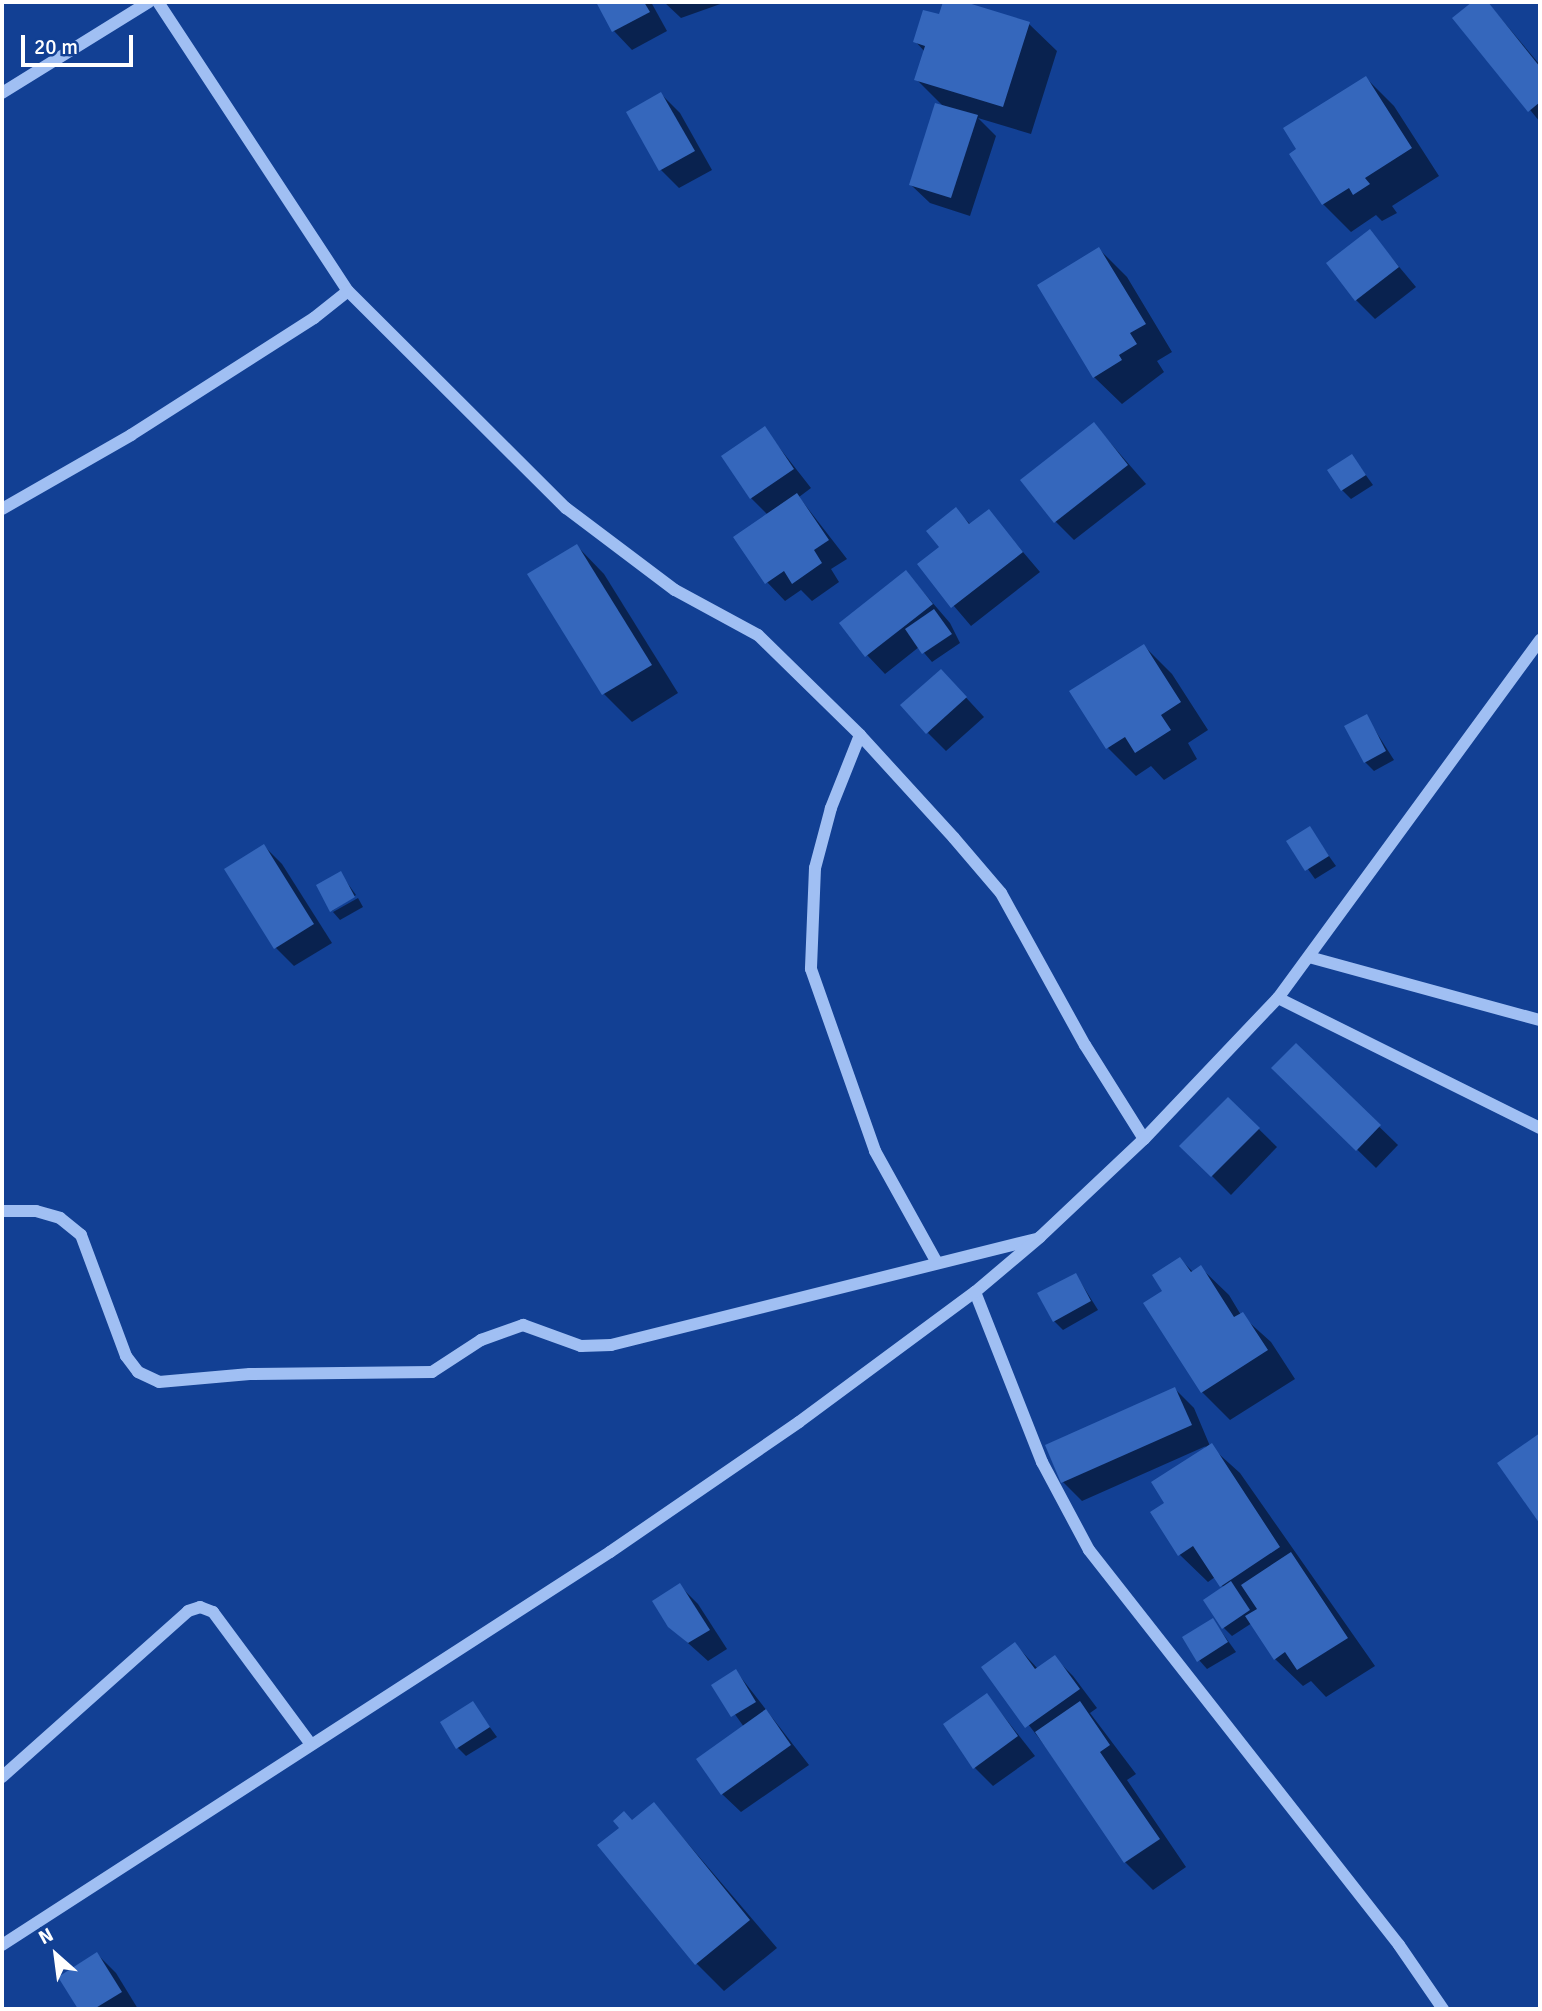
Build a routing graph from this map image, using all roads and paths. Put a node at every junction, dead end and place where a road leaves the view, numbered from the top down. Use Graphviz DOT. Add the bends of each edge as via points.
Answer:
graph roads {
  1 [pos="149,2"];
  2 [pos="158,2"];
  3 [pos="2,93"];
  4 [pos="348,291"];
  5 [pos="2,509"];
  6 [pos="1540,640"];
  7 [pos="860,735"];
  8 [pos="1309,957"];
  9 [pos="1278,998"];
  10 [pos="1540,1020"];
  11 [pos="1540,1128"];
  12 [pos="1144,1139"];
  13 [pos="2,1211"];
  14 [pos="1040,1237"];
  15 [pos="936,1261"];
  16 [pos="975,1292"];
  17 [pos="310,1743"];
  18 [pos="2,1777"];
  19 [pos="2,1945"];
  20 [pos="1443,2009"];
  1 -- 3 [label="street"];
  2 -- 4 [label="street"];
  4 -- 5 [label="street" via="314,318 131,435"];
  4 -- 7 [label="street" via="566,508 675,590 758,635"];
  6 -- 8 [label="street"];
  7 -- 12 [label="street" via="1001,892 1085,1045"];
  7 -- 15 [label="street" via="831,808 815,868 811,969 875,1151"];
  8 -- 9 [label="street"];
  8 -- 10 [label="street"];
  9 -- 11 [label="street"];
  9 -- 12 [label="street"];
  12 -- 14 [label="street"];
  13 -- 15 [label="street" via="36,1211 60,1218 81,1235 125,1356 138,1373 159,1382 250,1374 432,1372 481,1340 523,1325 581,1346 611,1345"];
  14 -- 15 [label="street"];
  14 -- 16 [label="street"];
  16 -- 17 [label="street" via="610,1552"];
  16 -- 20 [label="street" via="1042,1462 1089,1550 1399,1945"];
  17 -- 18 [label="street" via="213,1612 200,1606 188,1611"];
  17 -- 19 [label="street"];
}
